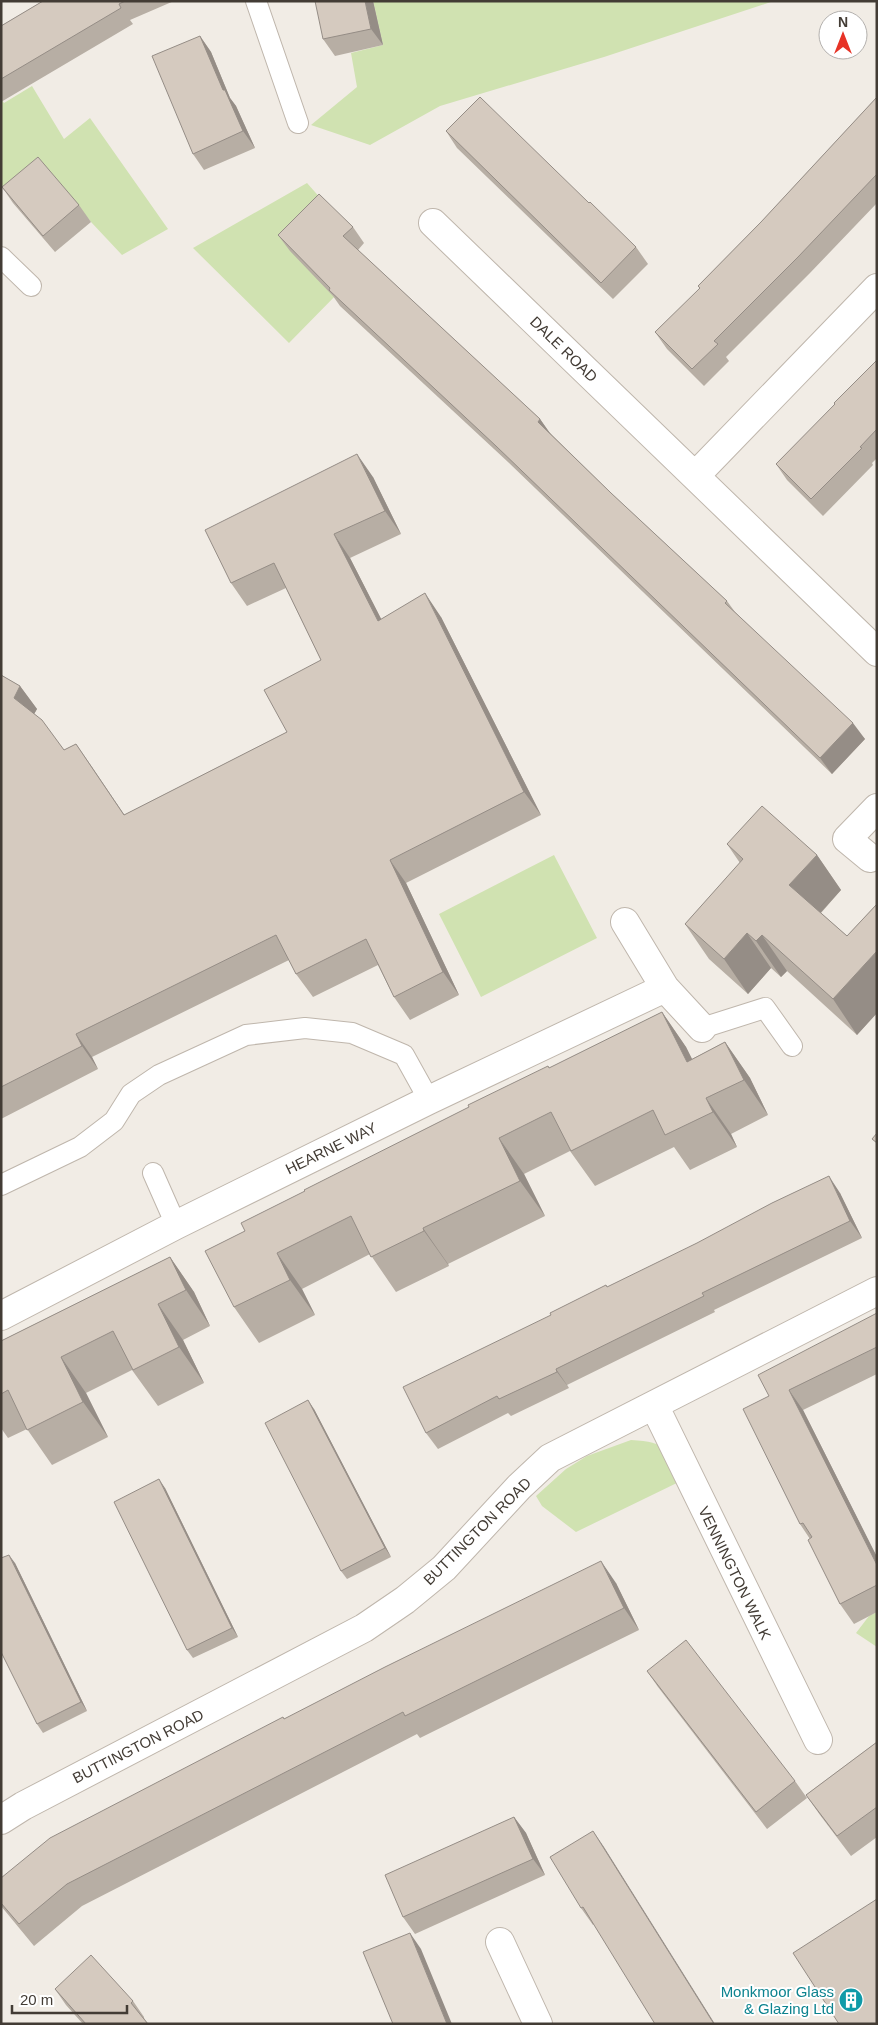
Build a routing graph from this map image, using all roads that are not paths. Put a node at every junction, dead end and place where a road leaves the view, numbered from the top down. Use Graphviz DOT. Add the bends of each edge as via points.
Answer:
graph roads {
  1 [pos="256,1"];
  2 [pos="298,124"];
  3 [pos="432,223"];
  4 [pos="1,257"];
  5 [pos="31,286"];
  6 [pos="877,288"];
  7 [pos="695,476"];
  8 [pos="877,652"];
  9 [pos="877,808"];
  10 [pos="870,858"];
  11 [pos="625,922"];
  12 [pos="665,988"];
  13 [pos="702,1028"];
  14 [pos="792,1046"];
  15 [pos="429,1100"];
  16 [pos="153,1173"];
  17 [pos="1,1185"];
  18 [pos="176,1225"];
  19 [pos="877,1291"];
  20 [pos="1,1316"];
  21 [pos="654,1405"];
  22 [pos="818,1740"];
  23 [pos="1,1820"];
  24 [pos="500,1942"];
  25 [pos="538,2024"];
  1 -- 2 [label="lane"];
  3 -- 7 [label="street, DALE ROAD"];
  4 -- 5 [label="lane"];
  6 -- 7 [label="street"];
  7 -- 8 [label="street, DALE ROAD"];
  9 -- 10 [label="street" via="847,839"];
  11 -- 12 [label="street"];
  12 -- 13 [label="street"];
  12 -- 15 [label="street, HEARNE WAY"];
  13 -- 14 [label="lane" via="765,1008"];
  15 -- 17 [label="lane" via="404,1055 352,1033 305,1028 246,1035 159,1074 131,1094 114,1121 80,1146"];
  15 -- 18 [label="street, HEARNE WAY"];
  16 -- 18 [label="lane"];
  18 -- 20 [label="street, HEARNE WAY"];
  19 -- 21 [label="street, BUTTINGTON ROAD"];
  21 -- 22 [label="street, VENNINGTON WALK"];
  21 -- 23 [label="street, BUTTINGTON ROAD" via="550,1458 444,1568 364,1628"];
  24 -- 25 [label="street"];
}
